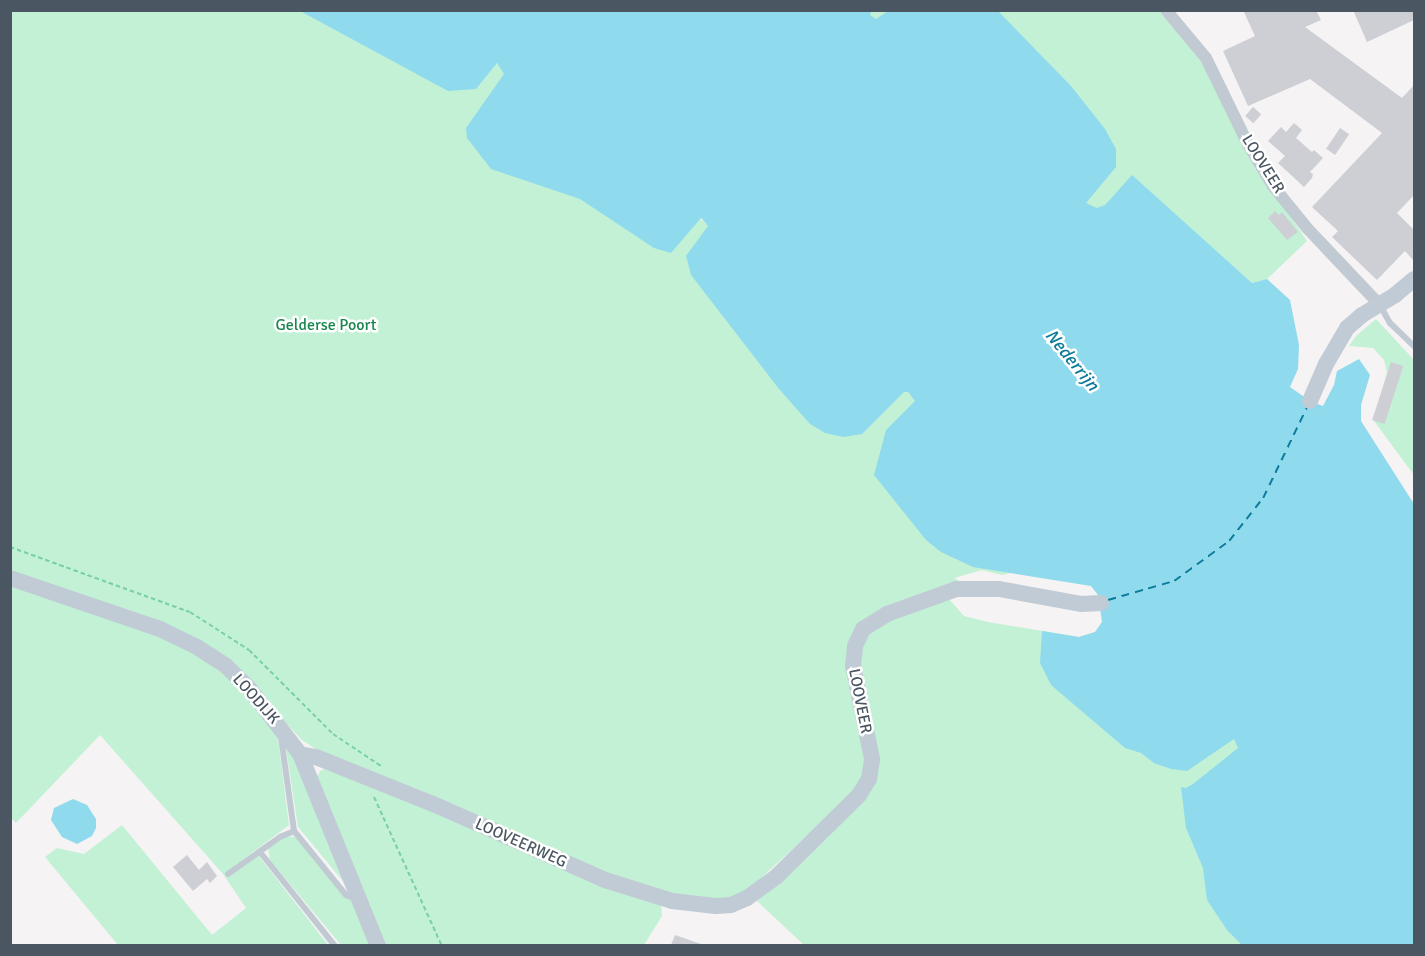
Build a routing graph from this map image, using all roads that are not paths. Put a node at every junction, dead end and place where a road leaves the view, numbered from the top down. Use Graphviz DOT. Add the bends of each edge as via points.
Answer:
graph roads {
  1 [pos="1166,10"];
  2 [pos="1414,279"];
  3 [pos="1379,304"];
  4 [pos="1414,346"];
  5 [pos="1310,401"];
  6 [pos="10,578"];
  7 [pos="1101,603"];
  8 [pos="279,725"];
  9 [pos="300,753"];
  10 [pos="294,831"];
  11 [pos="260,852"];
  12 [pos="228,874"];
  13 [pos="747,898"];
  14 [pos="360,900"];
  15 [pos="334,945"];
  16 [pos="378,945"];
  1 -- 3 [label="street, LOOVEER" via="1206,58 1248,144 1274,186 1308,229"];
  2 -- 3 [label="street"];
  3 -- 4 [label="lane" via="1390,323"];
  3 -- 5 [label="street" via="1347,328"];
  6 -- 8 [label="street, LOODIJK" via="160,629 197,647 226,666"];
  7 -- 13 [label="street, LOOVEER" via="1082,604 999,589 956,589 887,614 863,629 855,646 853,666 872,759 869,779 859,795 777,876"];
  8 -- 9 [label="street, LOODIJK"];
  8 -- 10 [label="lane"];
  9 -- 13 [label="street, LOOVEERWEG" via="378,782 605,880 672,901 716,906"];
  9 -- 14 [label="street, LOODIJK"];
  10 -- 11 [label="lane"];
  10 -- 14 [label="lane" via="346,895"];
  11 -- 12 [label="lane"];
  11 -- 15 [label="lane"];
  14 -- 16 [label="street, LOODIJK"];
}
